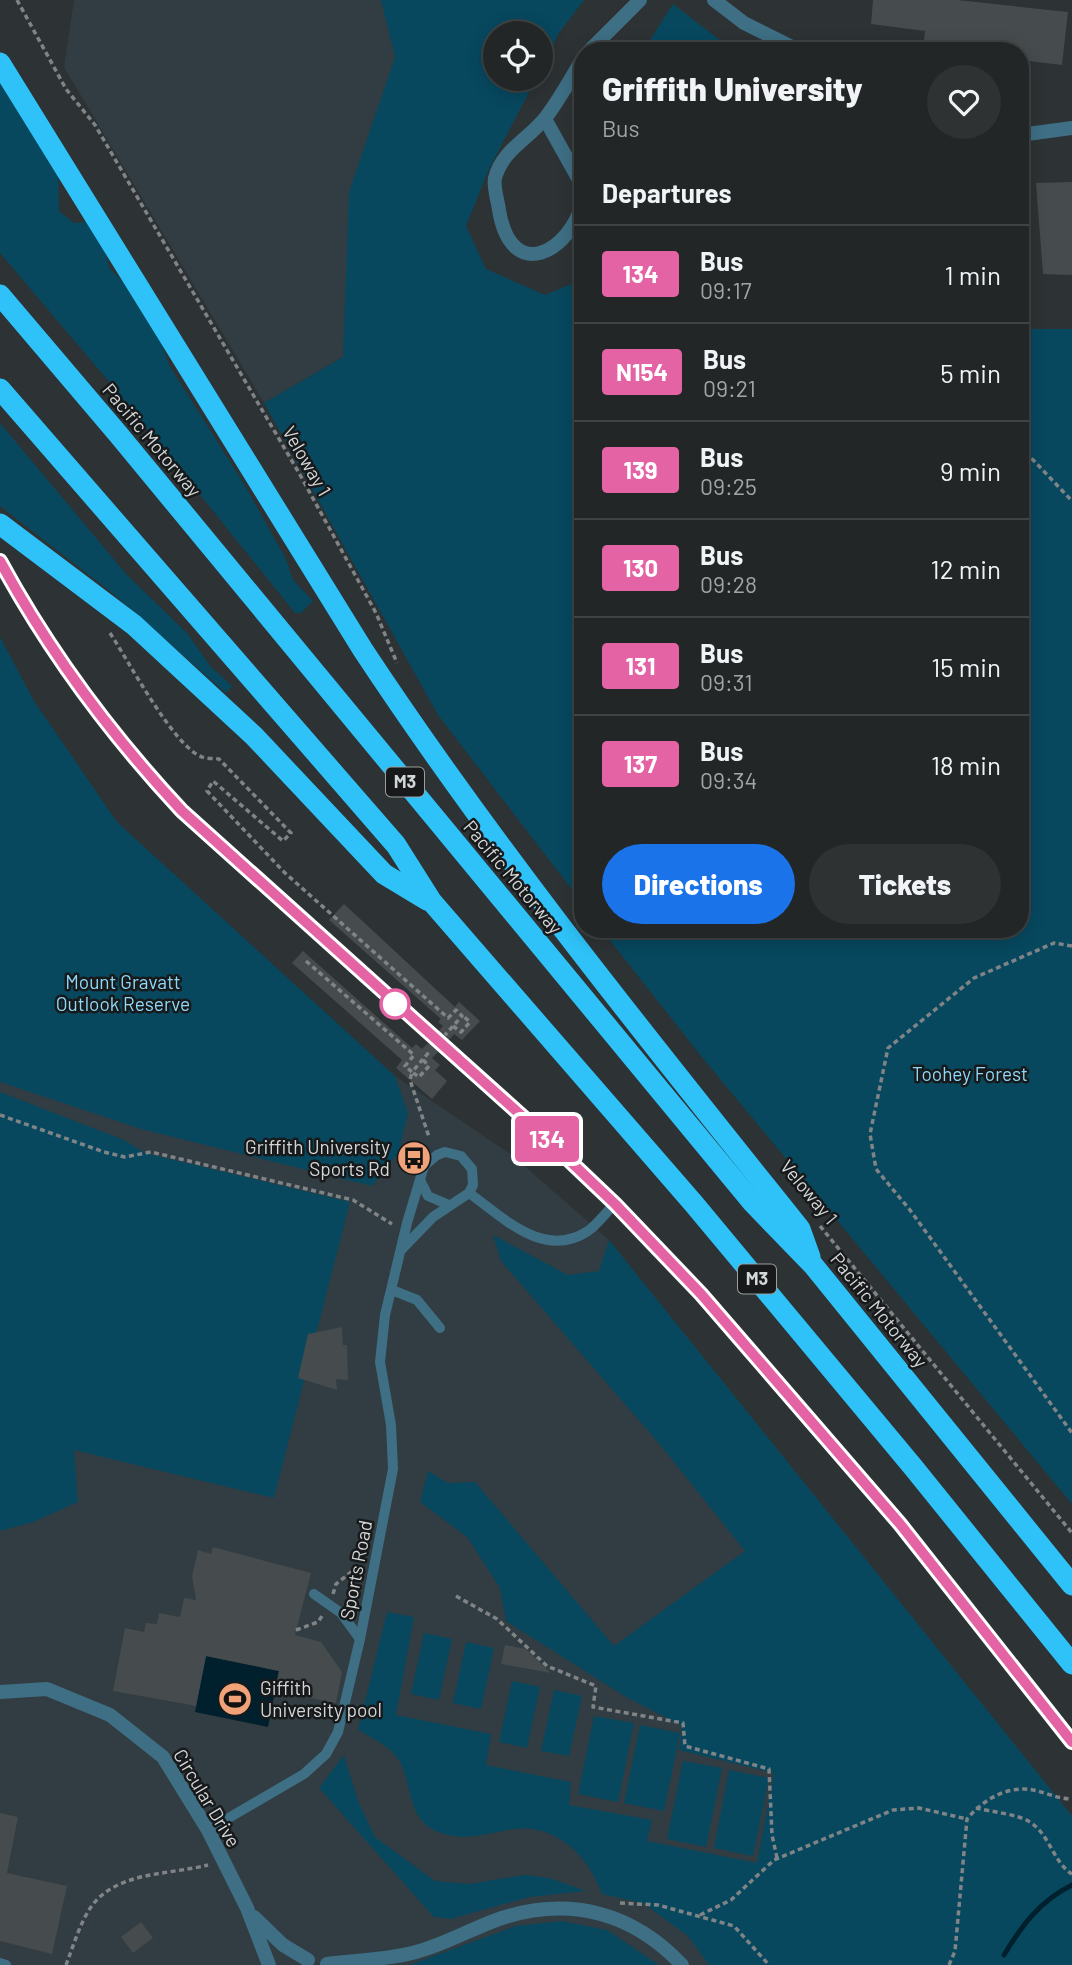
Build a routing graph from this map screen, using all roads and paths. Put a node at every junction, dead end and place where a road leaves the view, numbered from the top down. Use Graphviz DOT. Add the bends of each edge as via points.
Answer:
graph roads {
  1 [pos="17,0"];
  2 [pos="640,0"];
  3 [pos="714,0"];
  4 [pos="598,42"];
  5 [pos="782,42"];
  6 [pos="0,49"];
  7 [pos="4,69"];
  8 [pos="574,72"];
  9 [pos="545,119"];
  10 [pos="1072,128"];
  11 [pos="1029,134"];
  12 [pos="574,171"];
  13 [pos="574,223"];
  14 [pos="0,295"];
  15 [pos="0,389"];
  16 [pos="1029,456"];
  17 [pos="1072,501"];
  18 [pos="0,524"];
  19 [pos="0,561"];
  20 [pos="101,625"];
  21 [pos="398,667"];
  22 [pos="432,902"];
  23 [pos="1072,946"];
  24 [pos="306,961"];
  25 [pos="462,1016"];
  26 [pos="457,1021"];
  27 [pos="453,1026"];
  28 [pos="432,1038"];
  29 [pos="443,1046"];
  30 [pos="422,1060"];
  31 [pos="418,1065"];
  32 [pos="412,1072"];
  33 [pos="0,1115"];
  34 [pos="429,1137"];
  35 [pos="421,1182"];
  36 [pos="469,1193"];
  37 [pos="615,1204"];
  38 [pos="449,1205"];
  39 [pos="816,1221"];
  40 [pos="392,1224"];
  41 [pos="401,1250"];
  42 [pos="813,1265"];
  43 [pos="392,1290"];
  44 [pos="440,1328"];
  45 [pos="1072,1433"];
  46 [pos="1072,1532"];
  47 [pos="362,1563"];
  48 [pos="336,1584"];
  49 [pos="1072,1585"];
  50 [pos="314,1594"];
  51 [pos="456,1596"];
  52 [pos="360,1639"];
  53 [pos="1072,1664"];
  54 [pos="0,1692"];
  55 [pos="1072,1742"];
  56 [pos="1072,1798"];
  57 [pos="976,1808"];
  58 [pos="967,1819"];
  59 [pos="208,1830"];
  60 [pos="777,1858"];
  61 [pos="223,1861"];
  62 [pos="1072,1874"];
  63 [pos="247,1908"];
  64 [pos="700,1915"];
  65 [pos="604,1916"];
  66 [pos="413,1953"];
  67 [pos="0,1963"];
  68 [pos="301,1963"];
  69 [pos="328,1964"];
  70 [pos="6,1965"];
  71 [pos="66,1965"];
  72 [pos="269,1965"];
  73 [pos="394,1965"];
  74 [pos="682,1965"];
  75 [pos="769,1965"];
  76 [pos="949,1965"];
  1 -- 21 [label="path, Veloway 1" via="299,473 376,613"];
  2 -- 4 [label="street"];
  3 -- 5 [label="street" via="744,23"];
  6 -- 7 [label="highway"];
  7 -- 42 [label="highway" via="419,734 516,869 800,1229"];
  8 -- 9 [label="street"];
  9 -- 12 [label="street"];
  9 -- 13 [label="street" via="509,150 495,180 502,228 511,246 522,253 537,253 551,248"];
  10 -- 11 [label="street"];
  14 -- 42 [label="highway, Pacific Motorway / M3" via="753,1203"];
  15 -- 22 [label="highway, M3" via="396,845"];
  16 -- 17 [label="path"];
  18 -- 22 [label="highway" via="152,641 274,755 384,874"];
  19 -- 28 [label="lane" via="25,608 135,760 182,811"];
  20 -- 25 [label="path" via="190,749 202,757 219,759 291,834 283,841 213,781 207,791 285,873 448,1018 456,1010"];
  22 -- 53 [label="highway, M3" via="711,1225"];
  23 -- 45 [label="path" via="1054,943 974,978 888,1048 870,1133 876,1169"];
  24 -- 32 [label="path" via="414,1055 405,1066"];
  25 -- 26 [label="path"];
  25 -- 27 [label="path" via="470,1022 461,1032"];
  29 -- 37 [label="lane"];
  30 -- 32 [label="path" via="429,1066 419,1077"];
  31 -- 32 [label="path"];
  32 -- 34 [label="path" via="410,1080"];
  33 -- 40 [label="path" via="125,1157 151,1152 353,1199"];
  35 -- 36 [label="lane, Sports Road" via="429,1159 453,1153 472,1169"];
  35 -- 38 [label="lane" via="428,1196"];
  35 -- 41 [label="lane, Sports Road"];
  36 -- 37 [label="lane" via="541,1241 566,1241 589,1230"];
  36 -- 38 [label="lane"];
  37 -- 55 [label="lane" via="718,1312 900,1524"];
  38 -- 41 [label="lane"];
  39 -- 46 [label="path, Veloway 1"];
  41 -- 43 [label="lane, Sports Road"];
  42 -- 49 [label="highway, Pacific Motorway / M3"];
  43 -- 44 [label="lane" via="417,1300"];
  43 -- 52 [label="lane, Sports Road" via="380,1362 393,1469"];
  47 -- 48 [label="path"];
  50 -- 52 [label="lane" via="341,1613"];
  51 -- 60 [label="path" via="497,1619 547,1667 596,1686 593,1707 683,1723 685,1746 769,1769"];
  52 -- 59 [label="lane, Sports Road" via="333,1745 304,1773"];
  54 -- 59 [label="street, Circular Drive" via="47,1689 110,1715 163,1757"];
  56 -- 57 [label="path" via="1060,1800 1025,1789 998,1794"];
  57 -- 58 [label="path"];
  57 -- 62 [label="path" via="1030,1821"];
  58 -- 60 [label="path" via="919,1808 893,1810"];
  58 -- 76 [label="path" via="955,1951"];
  59 -- 61 [label="street, Circular Drive"];
  60 -- 64 [label="path" via="731,1900"];
  61 -- 63 [label="street, Circular Drive"];
  61 -- 71 [label="path" via="117,1885 89,1910"];
  63 -- 68 [label="street, Circular Drive"];
  63 -- 72 [label="street, Circular Drive"];
  64 -- 65 [label="path" via="627,1903 615,1904"];
  64 -- 75 [label="path" via="734,1926"];
  65 -- 66 [label="street" via="569,1908 526,1912"];
  65 -- 74 [label="street" via="648,1933"];
  66 -- 69 [label="street"];
  66 -- 73 [label="street"];
  67 -- 70 [label="lane"];
  68 -- 69 [label="street"];
}
